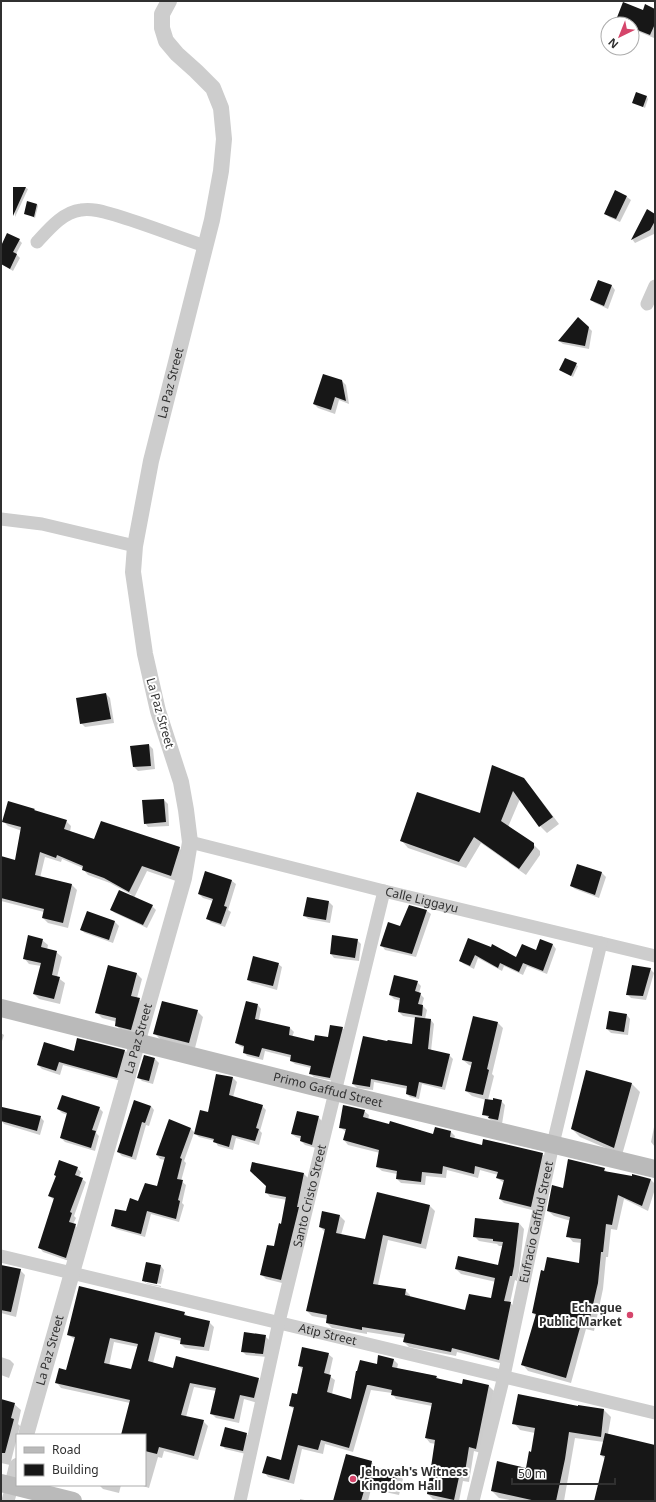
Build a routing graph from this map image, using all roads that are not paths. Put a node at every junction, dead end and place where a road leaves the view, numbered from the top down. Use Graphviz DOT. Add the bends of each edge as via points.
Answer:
graph roads {
  1 [pos="169,1"];
  2 [pos="37,242"];
  3 [pos="206,246"];
  4 [pos="655,286"];
  5 [pos="647,304"];
  6 [pos="1,519"];
  7 [pos="135,546"];
  8 [pos="190,842"];
  9 [pos="384,891"];
  10 [pos="601,943"];
  11 [pos="655,956"];
  12 [pos="1,1008"];
  13 [pos="137,1042"];
  14 [pos="336,1092"];
  15 [pos="553,1144"];
  16 [pos="655,1169"];
  17 [pos="1,1256"];
  18 [pos="71,1274"];
  19 [pos="279,1322"];
  20 [pos="504,1376"];
  21 [pos="655,1413"];
  22 [pos="26,1434"];
  23 [pos="16,1468"];
  24 [pos="7,1490"];
  25 [pos="73,1501"];
  26 [pos="240,1501"];
  27 [pos="473,1501"];
  1 -- 3 [label="street, La Paz Street" via="162,14 162,28 166,41 213,88 221,108 224,139 221,171"];
  2 -- 3 [label="street" via="68,214 82,210 97,210"];
  3 -- 7 [label="street, La Paz Street" via="151,461"];
  4 -- 5 [label="street"];
  6 -- 7 [label="street" via="42,524"];
  7 -- 8 [label="street, La Paz Street" via="133,572 145,654 158,711 181,782"];
  8 -- 9 [label="street, Calle Liggayu"];
  8 -- 13 [label="street, La Paz Street" via="184,878"];
  9 -- 10 [label="street, Calle Liggayu"];
  9 -- 14 [label="street, Santo Cristo Street"];
  10 -- 11 [label="street, Calle Liggayu"];
  10 -- 15 [label="street, Eufracio Gaffud Street"];
  12 -- 13 [label="main road, Primo Gaffud Street"];
  13 -- 14 [label="main road, Primo Gaffud Street"];
  13 -- 18 [label="street, La Paz Street"];
  14 -- 15 [label="main road, Primo Gaffud Street"];
  14 -- 19 [label="street, Santo Cristo Street"];
  15 -- 16 [label="main road, Primo Gaffud Street"];
  15 -- 20 [label="street, Eufracio Gaffud Street"];
  17 -- 18 [label="street, Atip Street"];
  18 -- 19 [label="street, Atip Street"];
  18 -- 22 [label="street, La Paz Street"];
  19 -- 20 [label="street, Atip Street"];
  19 -- 26 [label="street, Santo Cristo Street"];
  20 -- 21 [label="street, Atip Street"];
  20 -- 27 [label="street, Eufracio Gaffud Street"];
  23 -- 24 [label="street"];
  24 -- 25 [label="main road"];
}
